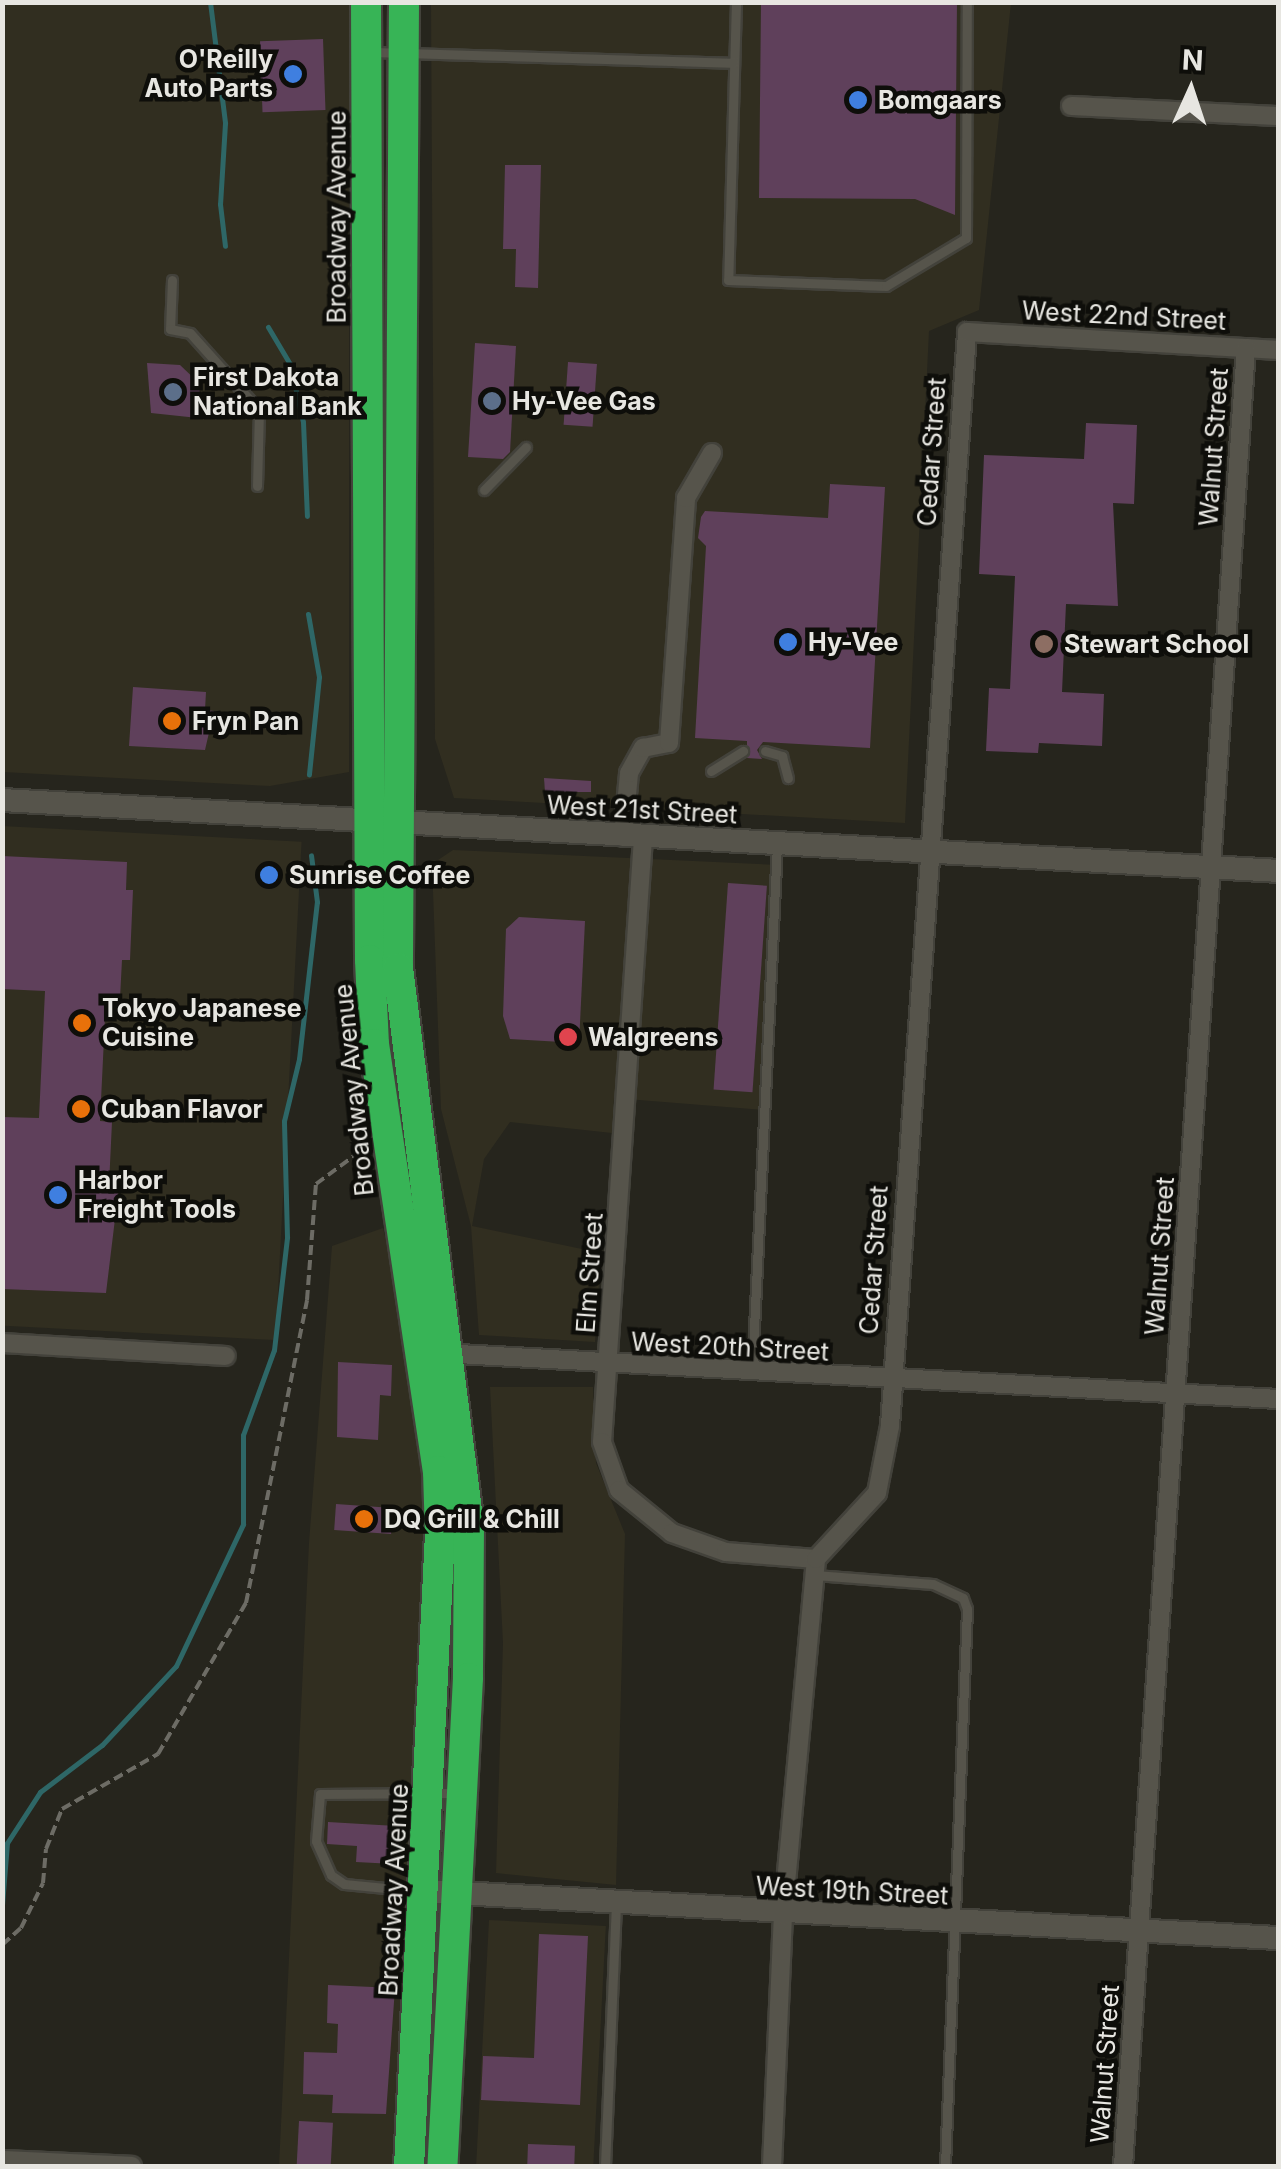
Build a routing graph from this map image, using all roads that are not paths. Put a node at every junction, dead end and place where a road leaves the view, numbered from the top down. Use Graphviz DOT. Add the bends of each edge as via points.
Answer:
graph roads {
  1 [pos="366,2"];
  2 [pos="404,2"];
  3 [pos="736,2"];
  4 [pos="968,2"];
  5 [pos="366,52"];
  6 [pos="404,52"];
  7 [pos="734,62"];
  8 [pos="1071,106"];
  9 [pos="1278,116"];
  10 [pos="172,280"];
  11 [pos="967,332"];
  12 [pos="1246,348"];
  13 [pos="1278,350"];
  14 [pos="526,448"];
  15 [pos="712,453"];
  16 [pos="257,486"];
  17 [pos="484,490"];
  18 [pos="743,751"];
  19 [pos="764,751"];
  20 [pos="711,771"];
  21 [pos="788,778"];
  22 [pos="2,800"];
  23 [pos="384,823"];
  24 [pos="634,838"];
  25 [pos="777,844"];
  26 [pos="927,853"];
  27 [pos="1211,868"];
  28 [pos="1278,871"];
  29 [pos="2,1343"];
  30 [pos="435,1352"];
  31 [pos="226,1356"];
  32 [pos="609,1366"];
  33 [pos="752,1374"];
  34 [pos="891,1380"];
  35 [pos="1175,1394"];
  36 [pos="1278,1399"];
  37 [pos="816,1567"];
  38 [pos="429,1792"];
  39 [pos="462,1793"];
  40 [pos="424,1891"];
  41 [pos="458,1893"];
  42 [pos="616,1906"];
  43 [pos="782,1915"];
  44 [pos="954,1923"];
  45 [pos="1139,1932"];
  46 [pos="1278,1938"];
  47 [pos="2,2160"];
  48 [pos="57,2165"];
  49 [pos="132,2166"];
  50 [pos="409,2166"];
  51 [pos="442,2166"];
  52 [pos="605,2166"];
  53 [pos="772,2166"];
  54 [pos="945,2166"];
  55 [pos="1123,2166"];
  1 -- 5 [label="highway, Broadway Avenue"];
  2 -- 6 [label="highway, Broadway Avenue"];
  3 -- 7 [label="lane"];
  4 -- 7 [label="lane" via="966,238 886,286 728,280"];
  5 -- 6 [label="lane"];
  5 -- 23 [label="highway, Broadway Avenue"];
  6 -- 7 [label="lane"];
  6 -- 23 [label="highway, Broadway Avenue"];
  8 -- 9 [label="street"];
  10 -- 16 [label="lane" via="170,329 190,333 259,410"];
  11 -- 12 [label="street, West 22nd Street"];
  11 -- 26 [label="street, Cedar Street"];
  12 -- 13 [label="street, West 22nd Street"];
  12 -- 27 [label="street, Walnut Street"];
  14 -- 17 [label="lane"];
  15 -- 24 [label="street, Elm Street" via="686,498 669,743 656,746 642,768"];
  18 -- 20 [label="lane"];
  19 -- 21 [label="lane" via="782,756"];
  22 -- 23 [label="street, West 21st Street"];
  23 -- 24 [label="street, West 21st Street"];
  23 -- 30 [label="highway, Broadway Avenue"];
  23 -- 30 [label="highway, Broadway Avenue" via="374,1044 385,1131"];
  24 -- 25 [label="street, West 21st Street"];
  24 -- 32 [label="street, Elm Street"];
  25 -- 26 [label="street, West 21st Street"];
  25 -- 33 [label="lane"];
  26 -- 27 [label="street, West 21st Street"];
  26 -- 34 [label="street, Cedar Street"];
  27 -- 28 [label="street, West 21st Street"];
  27 -- 35 [label="street, Walnut Street"];
  29 -- 31 [label="street"];
  30 -- 32 [label="street, West 20th Street"];
  30 -- 38 [label="highway, Broadway Avenue" via="440,1533"];
  30 -- 39 [label="highway, Broadway Avenue" via="469,1526"];
  32 -- 33 [label="street, West 20th Street"];
  32 -- 37 [label="street, Elm Street" via="602,1442 610,1472 631,1506 710,1548"];
  33 -- 34 [label="street, West 20th Street"];
  34 -- 35 [label="street, West 20th Street"];
  34 -- 37 [label="street, Cedar Street" via="877,1493"];
  35 -- 36 [label="street, West 20th Street"];
  35 -- 45 [label="street, Walnut Street"];
  37 -- 43 [label="street"];
  37 -- 44 [label="lane" via="933,1584 962,1598"];
  38 -- 39 [label="lane"];
  38 -- 40 [label="highway, Broadway Avenue"];
  38 -- 40 [label="lane" via="320,1794 316,1841 324,1867 344,1884"];
  39 -- 41 [label="highway, Broadway Avenue"];
  40 -- 41 [label="street, West 19th Street"];
  40 -- 50 [label="highway, Broadway Avenue"];
  41 -- 42 [label="street, West 19th Street"];
  41 -- 51 [label="highway, Broadway Avenue"];
  42 -- 43 [label="street, West 19th Street"];
  42 -- 52 [label="lane"];
  43 -- 44 [label="street, West 19th Street"];
  43 -- 53 [label="street"];
  44 -- 45 [label="street, West 19th Street"];
  44 -- 54 [label="lane"];
  45 -- 46 [label="street, West 19th Street"];
  45 -- 55 [label="street, Walnut Street"];
  47 -- 48 [label="street"];
  48 -- 49 [label="street"];
}
